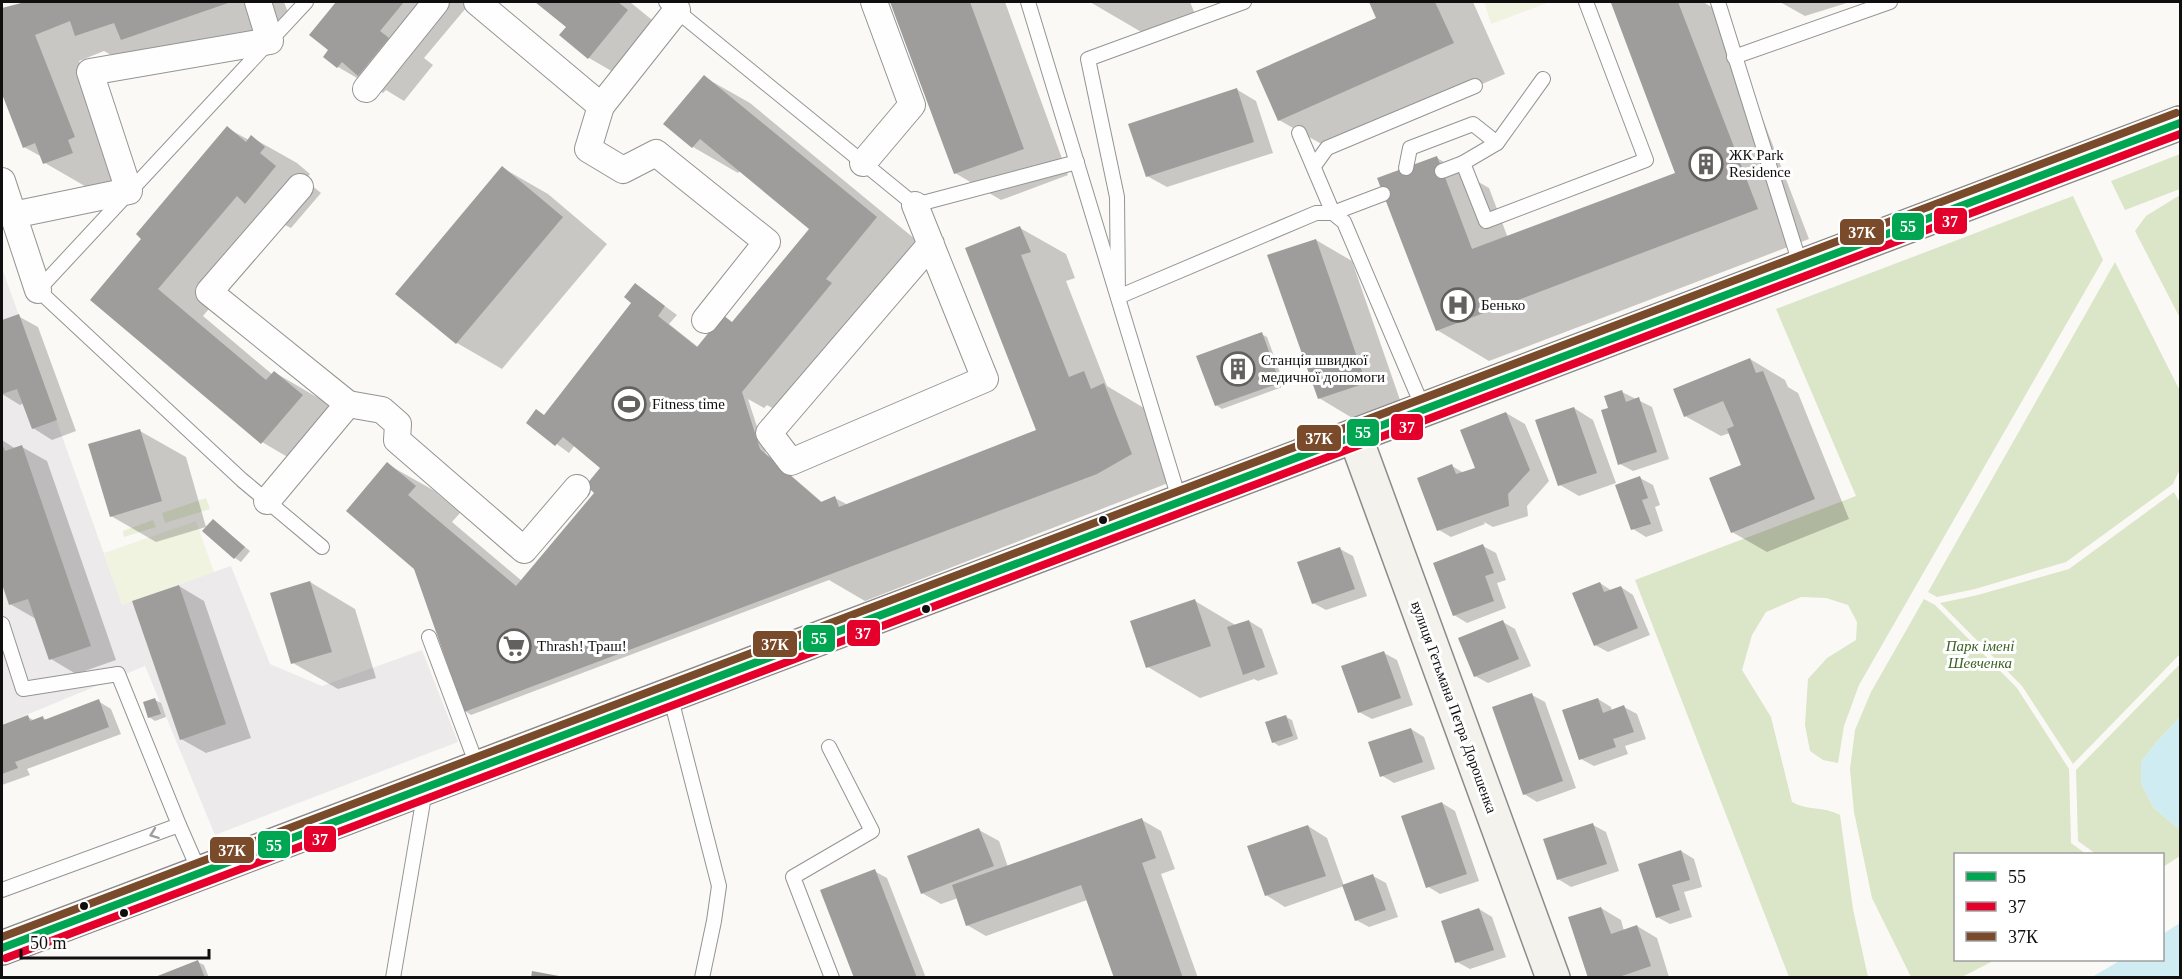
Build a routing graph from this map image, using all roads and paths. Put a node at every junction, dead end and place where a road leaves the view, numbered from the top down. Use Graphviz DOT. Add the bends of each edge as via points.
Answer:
graph roads {
  1 [pos="258,2"];
  2 [pos="306,2"];
  3 [pos="436,2"];
  4 [pos="477,2"];
  5 [pos="874,2"];
  6 [pos="1028,2"];
  7 [pos="1244,2"];
  8 [pos="1586,2"];
  9 [pos="1718,2"];
  10 [pos="1890,2"];
  11 [pos="671,6"];
  12 [pos="270,41"];
  13 [pos="1734,57"];
  14 [pos="1543,79"];
  15 [pos="1475,86"];
  16 [pos="366,89"];
  17 [pos="601,106"];
  18 [pos="2181,123"];
  19 [pos="1299,133"];
  20 [pos="1497,143"];
  21 [pos="1077,162"];
  22 [pos="863,163"];
  23 [pos="1463,163"];
  24 [pos="1314,166"];
  25 [pos="1406,168"];
  26 [pos="1442,171"];
  27 [pos="2,181"];
  28 [pos="300,186"];
  29 [pos="129,191"];
  30 [pos="1383,194"];
  31 [pos="915,205"];
  32 [pos="1333,213"];
  33 [pos="13,215"];
  34 [pos="931,244"];
  35 [pos="1801,267"];
  36 [pos="38,290"];
  37 [pos="1118,297"];
  38 [pos="705,320"];
  39 [pos="348,404"];
  40 [pos="1424,410"];
  41 [pos="1355,436"];
  42 [pos="577,488"];
  43 [pos="267,501"];
  44 [pos="1180,502"];
  45 [pos="322,547"];
  46 [pos="2,624"];
  47 [pos="429,637"];
  48 [pos="670,695"];
  49 [pos="829,747"];
  50 [pos="449,773"];
  51 [pos="179,825"];
  52 [pos="200,873"];
  53 [pos="2,890"];
  54 [pos="2,948"];
  55 [pos="393,978"];
  56 [pos="702,978"];
  57 [pos="832,978"];
  58 [pos="1553,978"];
  1 -- 12 [label="street"];
  2 -- 12 [label="lane"];
  3 -- 16 [label="street"];
  4 -- 17 [label="street"];
  5 -- 22 [label="street" via="912,105"];
  6 -- 21 [label="lane"];
  7 -- 37 [label="lane" via="1088,59 1117,197"];
  8 -- 23 [label="lane" via="1646,160 1485,221"];
  9 -- 13 [label="lane"];
  10 -- 13 [label="lane"];
  11 -- 17 [label="street"];
  11 -- 22 [label="lane"];
  12 -- 29 [label="lane"];
  12 -- 29 [label="street" via="90,72"];
  13 -- 35 [label="lane"];
  14 -- 20 [label="lane"];
  15 -- 24 [label="lane" via="1327,148"];
  17 -- 38 [label="street" via="588,149 623,170 656,153 767,242"];
  18 -- 35 [label="main road"];
  19 -- 24 [label="lane"];
  20 -- 23 [label="lane"];
  20 -- 25 [label="lane" via="1473,124 1410,148"];
  21 -- 31 [label="lane"];
  21 -- 37 [label="lane"];
  22 -- 31 [label="lane"];
  23 -- 26 [label="lane"];
  24 -- 32 [label="lane"];
  27 -- 33 [label="street"];
  28 -- 39 [label="street" via="209,292"];
  29 -- 33 [label="street"];
  29 -- 36 [label="lane"];
  30 -- 32 [label="lane"];
  31 -- 34 [label="street"];
  32 -- 37 [label="lane" via="1316,213"];
  32 -- 40 [label="lane" via="1344,222"];
  33 -- 36 [label="street"];
  34 -- 34 [label="street" via="985,379 790,462 769,433"];
  35 -- 40 [label="main road"];
  36 -- 43 [label="lane"];
  37 -- 44 [label="lane"];
  39 -- 42 [label="street" via="382,410 398,424 397,440 524,550"];
  39 -- 43 [label="street"];
  40 -- 41 [label="main road"];
  41 -- 44 [label="main road"];
  41 -- 58 [label="main road, вулиця Гетьмана Петра Дорошенка"];
  43 -- 45 [label="lane"];
  44 -- 48 [label="main road"];
  46 -- 51 [label="lane" via="23,689 118,674"];
  47 -- 50 [label="lane"];
  48 -- 50 [label="main road"];
  48 -- 56 [label="lane" via="719,886"];
  49 -- 57 [label="lane" via="872,831 793,877"];
  50 -- 52 [label="main road"];
  50 -- 55 [label="lane"];
  51 -- 52 [label="lane"];
  51 -- 53 [label="lane, one-way"];
  52 -- 54 [label="main road"];
}
